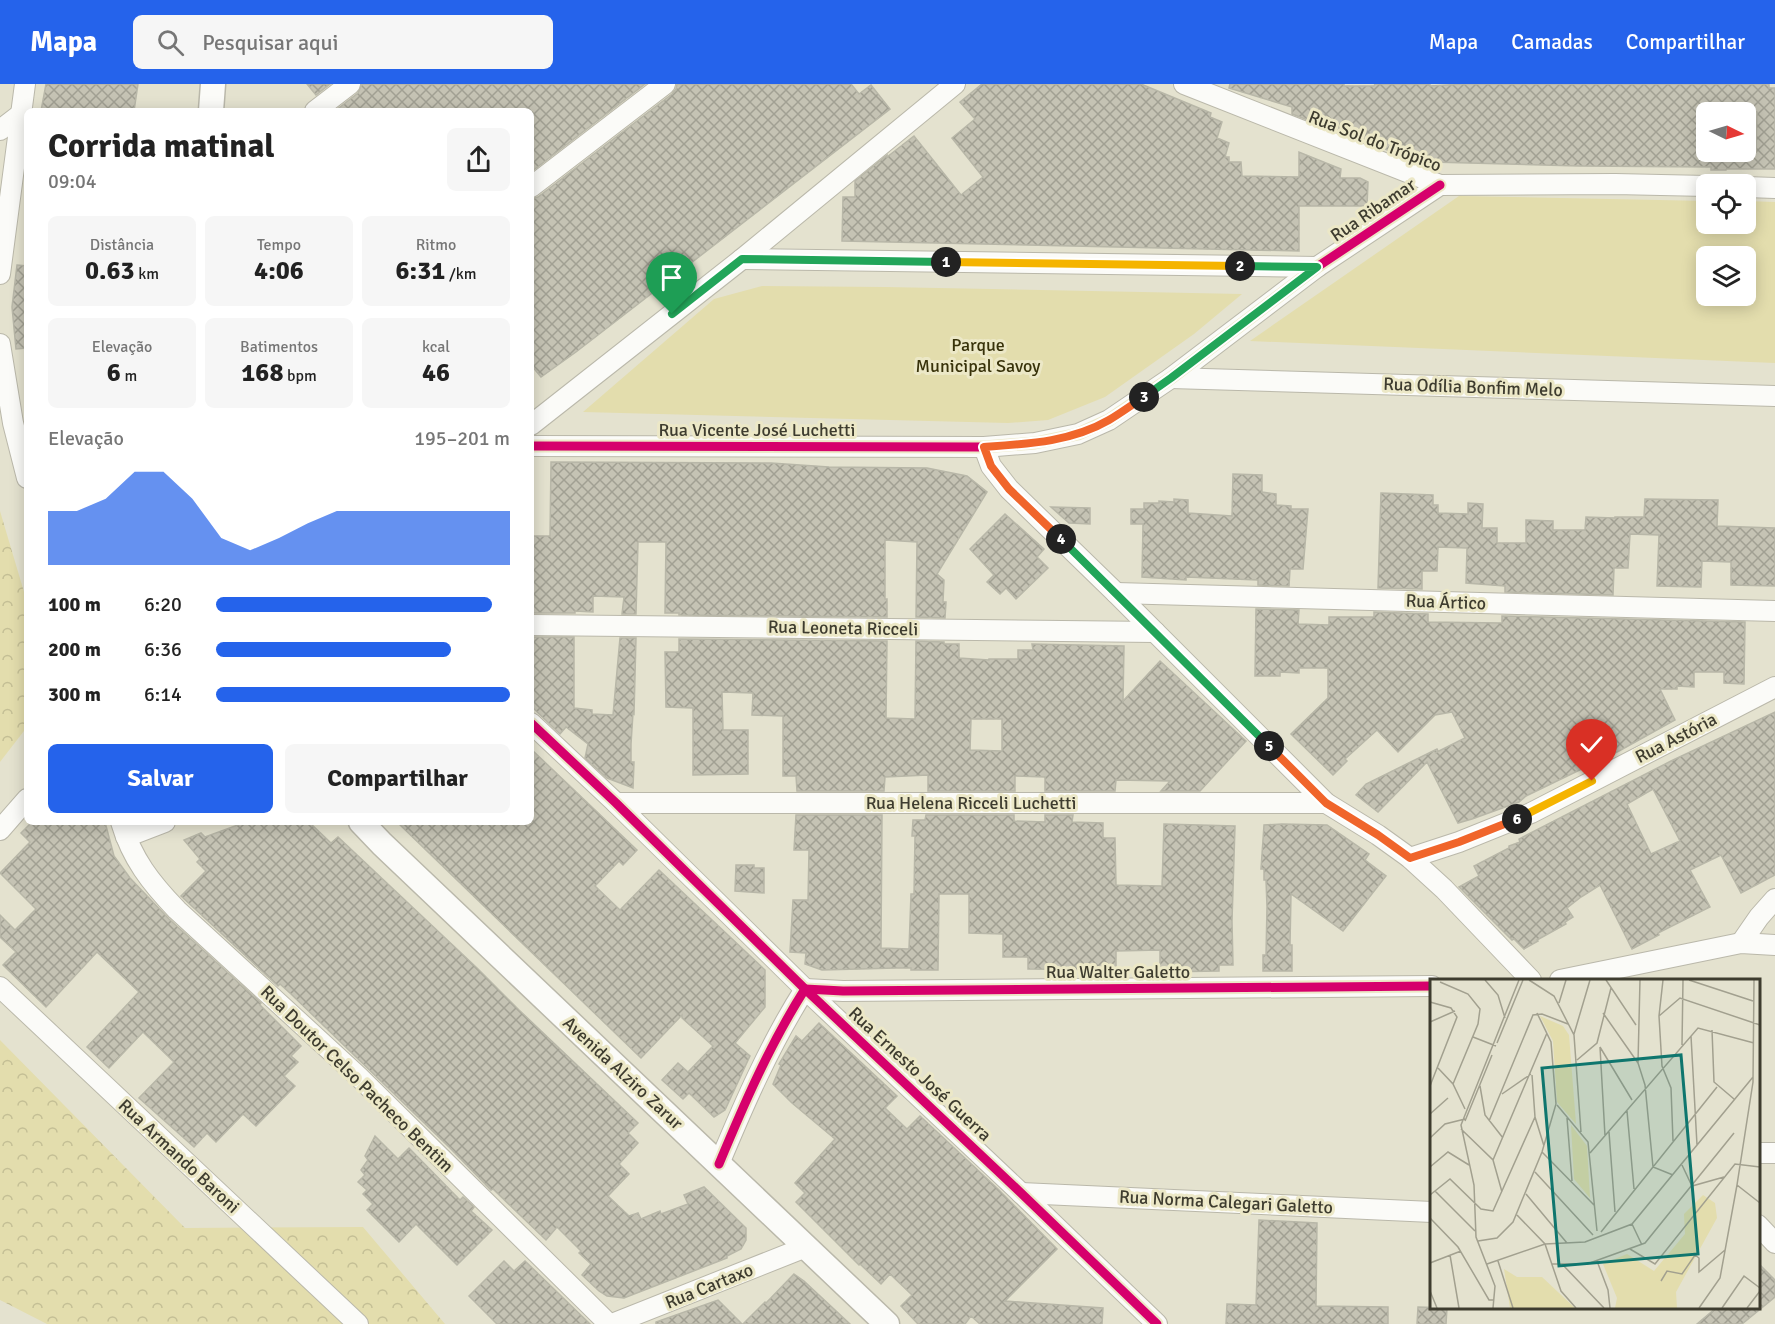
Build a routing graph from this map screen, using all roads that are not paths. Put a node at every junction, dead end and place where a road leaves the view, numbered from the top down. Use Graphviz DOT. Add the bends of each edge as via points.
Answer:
graph roads {
  1 [pos="25,84"];
  2 [pos="213,84"];
  3 [pos="350,84"];
  4 [pos="665,84"];
  5 [pos="955,84"];
  6 [pos="1184,84"];
  7 [pos="211,108"];
  8 [pos="319,108"];
  9 [pos="21,114"];
  10 [pos="0,130"];
  11 [pos="534,185"];
  12 [pos="1440,185"];
  13 [pos="1696,186"];
  14 [pos="1756,187"];
  15 [pos="1775,188"];
  16 [pos="742,259"];
  17 [pos="1317,267"];
  18 [pos="0,274"];
  19 [pos="0,344"];
  20 [pos="1171,378"];
  21 [pos="1775,396"];
  22 [pos="534,423"];
  23 [pos="7,425"];
  24 [pos="534,446"];
  25 [pos="984,447"];
  26 [pos="24,470"];
  27 [pos="1116,593"];
  28 [pos="1775,612"];
  29 [pos="534,625"];
  30 [pos="1155,632"];
  31 [pos="1775,687"];
  32 [pos="534,726"];
  33 [pos="24,802"];
  34 [pos="616,803"];
  35 [pos="1326,803"];
  36 [pos="147,825"];
  37 [pos="364,825"];
  38 [pos="124,829"];
  39 [pos="0,830"];
  40 [pos="1410,858"];
  41 [pos="1775,899"];
  42 [pos="1740,943"];
  43 [pos="1775,945"];
  44 [pos="1529,979"];
  45 [pos="1569,979"];
  46 [pos="1430,986"];
  47 [pos="0,987"];
  48 [pos="805,989"];
  49 [pos="719,1164"];
  50 [pos="1021,1192"];
  51 [pos="1430,1212"];
  52 [pos="1760,1227"];
  53 [pos="1775,1243"];
  54 [pos="806,1247"];
  55 [pos="358,1324"];
  56 [pos="611,1324"];
  57 [pos="887,1324"];
  58 [pos="1157,1324"];
  1 -- 9 [label="street"];
  2 -- 7 [label="street"];
  3 -- 8 [label="street"];
  4 -- 11 [label="street"];
  5 -- 16 [label="street"];
  6 -- 12 [label="street, Rua Sol do Trópico"];
  9 -- 10 [label="street"];
  9 -- 18 [label="street"];
  12 -- 13 [label="street, Rua Sol do Trópico"];
  12 -- 17 [label="street, Rua Ribamar"];
  14 -- 15 [label="street"];
  16 -- 17 [label="street"];
  16 -- 22 [label="street"];
  17 -- 20 [label="street, Rua Ribamar"];
  19 -- 23 [label="street"];
  20 -- 21 [label="street, Rua Odília Bonfim Melo"];
  20 -- 25 [label="street, Rua Ribamar" via="1109,420 1078,434 1035,443"];
  23 -- 26 [label="street"];
  24 -- 25 [label="street, Rua Vicente José Luchetti"];
  25 -- 27 [label="street" via="991,466 1009,489"];
  27 -- 28 [label="street, Rua Ártico"];
  27 -- 30 [label="street"];
  29 -- 30 [label="street, Rua Leoneta Ricceli"];
  30 -- 35 [label="street"];
  31 -- 40 [label="street, Rua Astória" via="1531,813"];
  32 -- 34 [label="street, Rua Ernesto José Guerra"];
  33 -- 39 [label="street"];
  34 -- 35 [label="street, Rua Helena Ricceli Luchetti"];
  34 -- 48 [label="street, Rua Ernesto José Guerra"];
  35 -- 40 [label="street"];
  36 -- 38 [label="street"];
  37 -- 49 [label="street, Avenida Alziro Zarur"];
  38 -- 56 [label="street, Rua Doutor Celso Pacheco Bentim" via="138,863 177,910 358,1076"];
  40 -- 44 [label="street"];
  41 -- 42 [label="street"];
  42 -- 43 [label="street"];
  42 -- 45 [label="street"];
  46 -- 48 [label="street, Rua Walter Galetto"];
  47 -- 55 [label="street, Rua Armando Baroni"];
  48 -- 49 [label="street" via="774,1043"];
  48 -- 50 [label="street, Rua Ernesto José Guerra"];
  49 -- 54 [label="street, Avenida Alziro Zarur"];
  50 -- 51 [label="street, Rua Norma Calegari Galetto"];
  50 -- 58 [label="street, Rua Ernesto José Guerra"];
  52 -- 53 [label="street"];
  54 -- 56 [label="street, Rua Cartaxo"];
  54 -- 57 [label="street, Avenida Alziro Zarur"];
}
